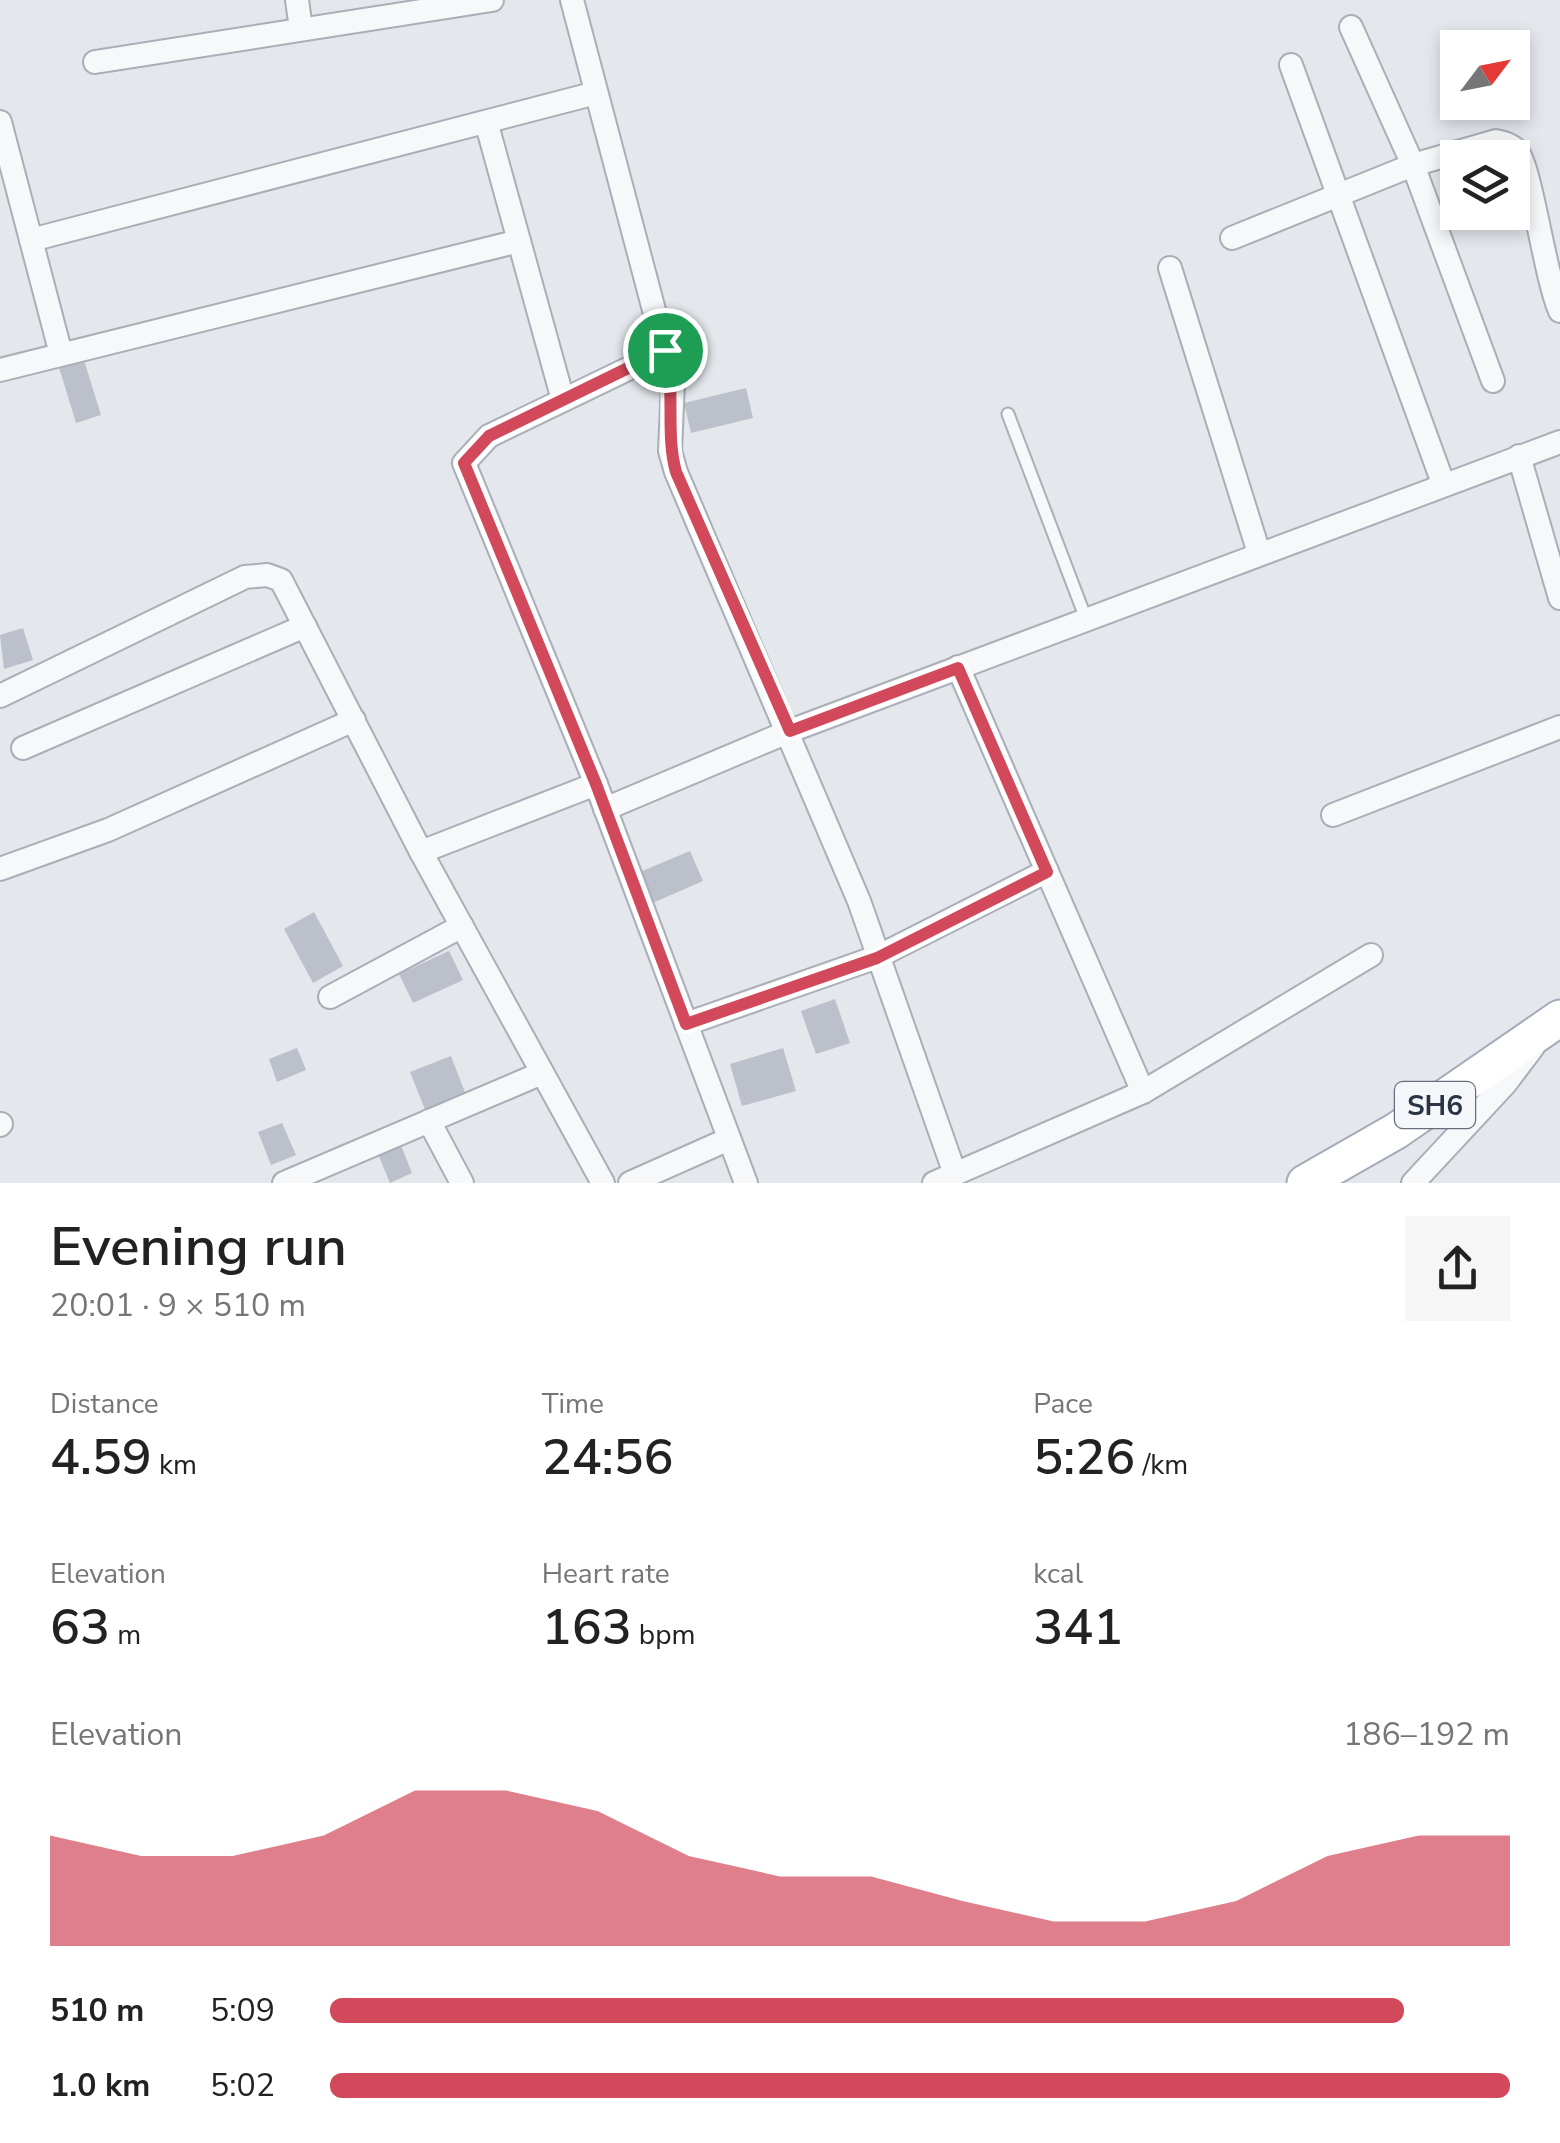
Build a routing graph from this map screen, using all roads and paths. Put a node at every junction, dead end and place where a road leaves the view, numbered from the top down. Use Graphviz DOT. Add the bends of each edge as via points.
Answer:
graph roads {
  1 [pos="297,0"];
  2 [pos="492,0"];
  3 [pos="572,0"];
  4 [pos="410,6"];
  5 [pos="1351,27"];
  6 [pos="301,30"];
  7 [pos="95,62"];
  8 [pos="1290,65"];
  9 [pos="596,94"];
  10 [pos="0,122"];
  11 [pos="486,125"];
  12 [pos="1413,165"];
  13 [pos="1337,197"];
  14 [pos="1232,238"];
  15 [pos="31,240"];
  16 [pos="519,241"];
  17 [pos="1170,268"];
  18 [pos="1560,311"];
  19 [pos="665,350"];
  20 [pos="61,354"];
  21 [pos="0,370"];
  22 [pos="1493,381"];
  23 [pos="564,400"];
  24 [pos="1008,414"];
  25 [pos="1560,442"];
  26 [pos="1519,456"];
  27 [pos="1442,483"];
  28 [pos="1259,553"];
  29 [pos="1560,598"];
  30 [pos="1086,619"];
  31 [pos="306,626"];
  32 [pos="958,668"];
  33 [pos="0,696"];
  34 [pos="354,720"];
  35 [pos="1560,727"];
  36 [pos="790,731"];
  37 [pos="24,748"];
  38 [pos="596,784"];
  39 [pos="606,809"];
  40 [pos="1333,815"];
  41 [pos="421,852"];
  42 [pos="0,869"];
  43 [pos="1047,872"];
  44 [pos="462,926"];
  45 [pos="1371,955"];
  46 [pos="877,958"];
  47 [pos="330,997"];
  48 [pos="1553,1023"];
  49 [pos="686,1024"];
  50 [pos="542,1073"];
  51 [pos="1143,1092"];
  52 [pos="429,1121"];
  53 [pos="730,1139"];
  54 [pos="944,1178"];
  55 [pos="284,1183"];
  56 [pos="462,1183"];
  57 [pos="602,1183"];
  58 [pos="630,1183"];
  59 [pos="746,1183"];
  60 [pos="1305,1183"];
  61 [pos="1413,1183"];
  1 -- 6 [label="street"];
  2 -- 4 [label="street"];
  3 -- 9 [label="street"];
  4 -- 6 [label="street"];
  5 -- 12 [label="street"];
  6 -- 7 [label="street"];
  8 -- 13 [label="street"];
  9 -- 11 [label="street"];
  9 -- 19 [label="street"];
  10 -- 15 [label="street"];
  11 -- 15 [label="street"];
  11 -- 16 [label="street"];
  12 -- 13 [label="street"];
  12 -- 18 [label="street" via="1496,141 1518,151"];
  12 -- 22 [label="street"];
  13 -- 14 [label="street"];
  13 -- 27 [label="street"];
  15 -- 20 [label="street"];
  16 -- 20 [label="street"];
  16 -- 23 [label="street"];
  17 -- 28 [label="street"];
  19 -- 23 [label="street"];
  19 -- 36 [label="street" via="673,382 670,451 676,472"];
  20 -- 21 [label="street"];
  23 -- 38 [label="street" via="489,436 464,463"];
  24 -- 30 [label="lane"];
  25 -- 26 [label="street"];
  26 -- 27 [label="street"];
  26 -- 29 [label="street"];
  27 -- 28 [label="street"];
  28 -- 30 [label="street"];
  30 -- 32 [label="street"];
  31 -- 33 [label="street" via="282,580 267,574 245,578"];
  31 -- 34 [label="street"];
  31 -- 37 [label="street"];
  32 -- 36 [label="street"];
  32 -- 43 [label="street"];
  34 -- 41 [label="street"];
  34 -- 42 [label="street" via="108,830"];
  35 -- 40 [label="street"];
  36 -- 39 [label="street"];
  36 -- 46 [label="street"];
  38 -- 39 [label="street"];
  38 -- 41 [label="street"];
  39 -- 49 [label="street"];
  41 -- 44 [label="street"];
  43 -- 46 [label="street"];
  43 -- 51 [label="street"];
  44 -- 47 [label="street"];
  44 -- 50 [label="street"];
  45 -- 51 [label="street"];
  46 -- 49 [label="street"];
  46 -- 54 [label="street"];
  48 -- 60 [label="main road, SH6" via="1396,1132"];
  48 -- 61 [label="street"];
  49 -- 53 [label="street"];
  50 -- 52 [label="street"];
  50 -- 57 [label="street"];
  51 -- 54 [label="street"];
  52 -- 55 [label="street"];
  52 -- 56 [label="street"];
  53 -- 58 [label="street"];
  53 -- 59 [label="street"];
}
